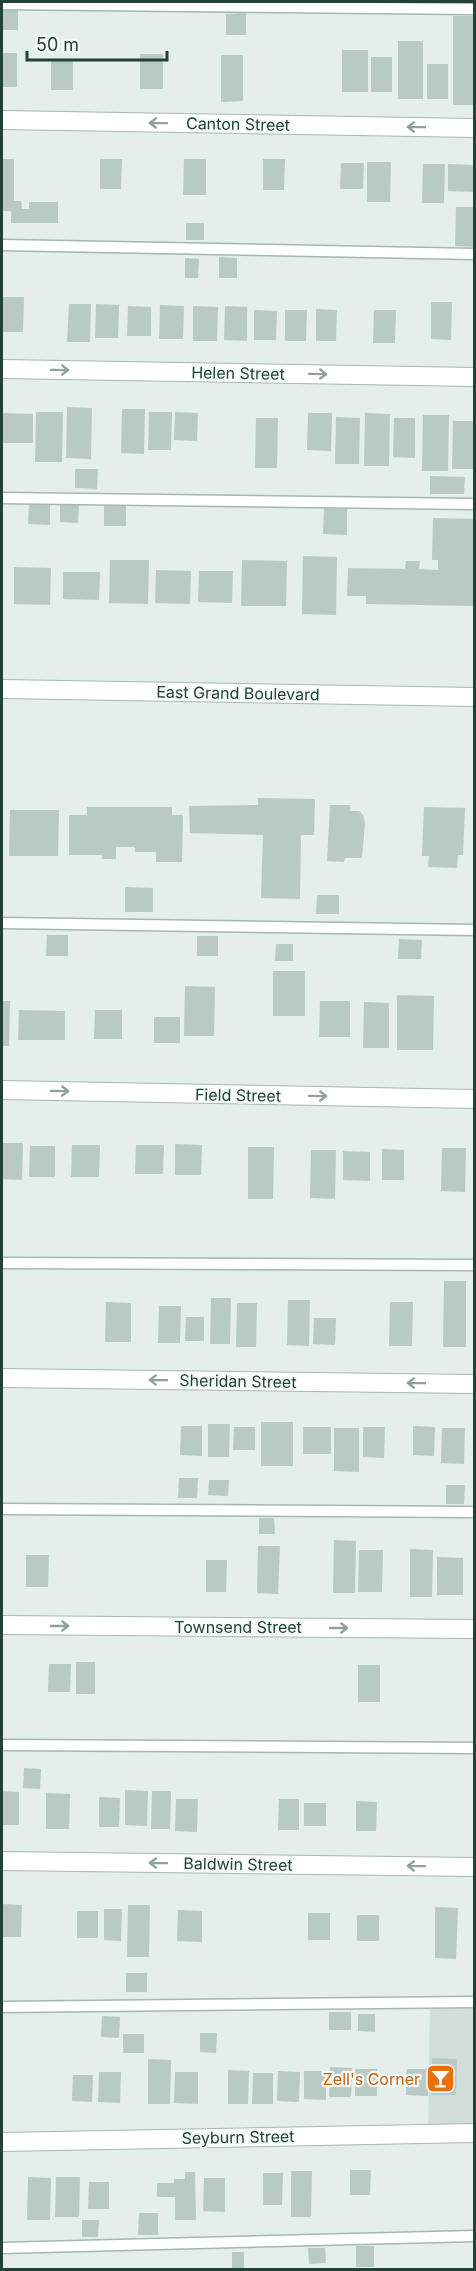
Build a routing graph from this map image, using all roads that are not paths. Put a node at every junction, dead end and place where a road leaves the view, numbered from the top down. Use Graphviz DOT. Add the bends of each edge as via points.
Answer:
graph roads {
  1 [pos="2,4"];
  2 [pos="474,9"];
  3 [pos="2,120"];
  4 [pos="474,128"];
  5 [pos="2,245"];
  6 [pos="474,254"];
  7 [pos="2,369"];
  8 [pos="474,377"];
  9 [pos="2,498"];
  10 [pos="474,504"];
  11 [pos="2,689"];
  12 [pos="474,697"];
  13 [pos="2,923"];
  14 [pos="474,930"];
  15 [pos="2,1090"];
  16 [pos="474,1099"];
  17 [pos="2,1263"];
  18 [pos="474,1265"];
  19 [pos="2,1378"];
  20 [pos="474,1384"];
  21 [pos="2,1509"];
  22 [pos="474,1512"];
  23 [pos="2,1625"];
  24 [pos="474,1629"];
  25 [pos="2,1745"];
  26 [pos="474,1748"];
  27 [pos="2,1861"];
  28 [pos="474,1867"];
  29 [pos="474,2002"];
  30 [pos="2,2007"];
  31 [pos="474,2133"];
  32 [pos="2,2142"];
  33 [pos="474,2236"];
  34 [pos="2,2248"];
  1 -- 2 [label="lane"];
  4 -- 3 [label="street, Canton Street, one-way"];
  5 -- 6 [label="lane"];
  7 -- 8 [label="street, Helen Street, one-way"];
  9 -- 10 [label="lane"];
  11 -- 12 [label="street, East Grand Boulevard"];
  13 -- 14 [label="lane"];
  15 -- 16 [label="street, Field Street, one-way"];
  17 -- 18 [label="lane"];
  20 -- 19 [label="street, Sheridan Street, one-way"];
  21 -- 22 [label="lane"];
  23 -- 24 [label="street, Townsend Street, one-way"];
  25 -- 26 [label="lane"];
  28 -- 27 [label="street, Baldwin Street, one-way"];
  29 -- 30 [label="lane"];
  31 -- 32 [label="street, Seyburn Street"];
  33 -- 34 [label="lane"];
}
